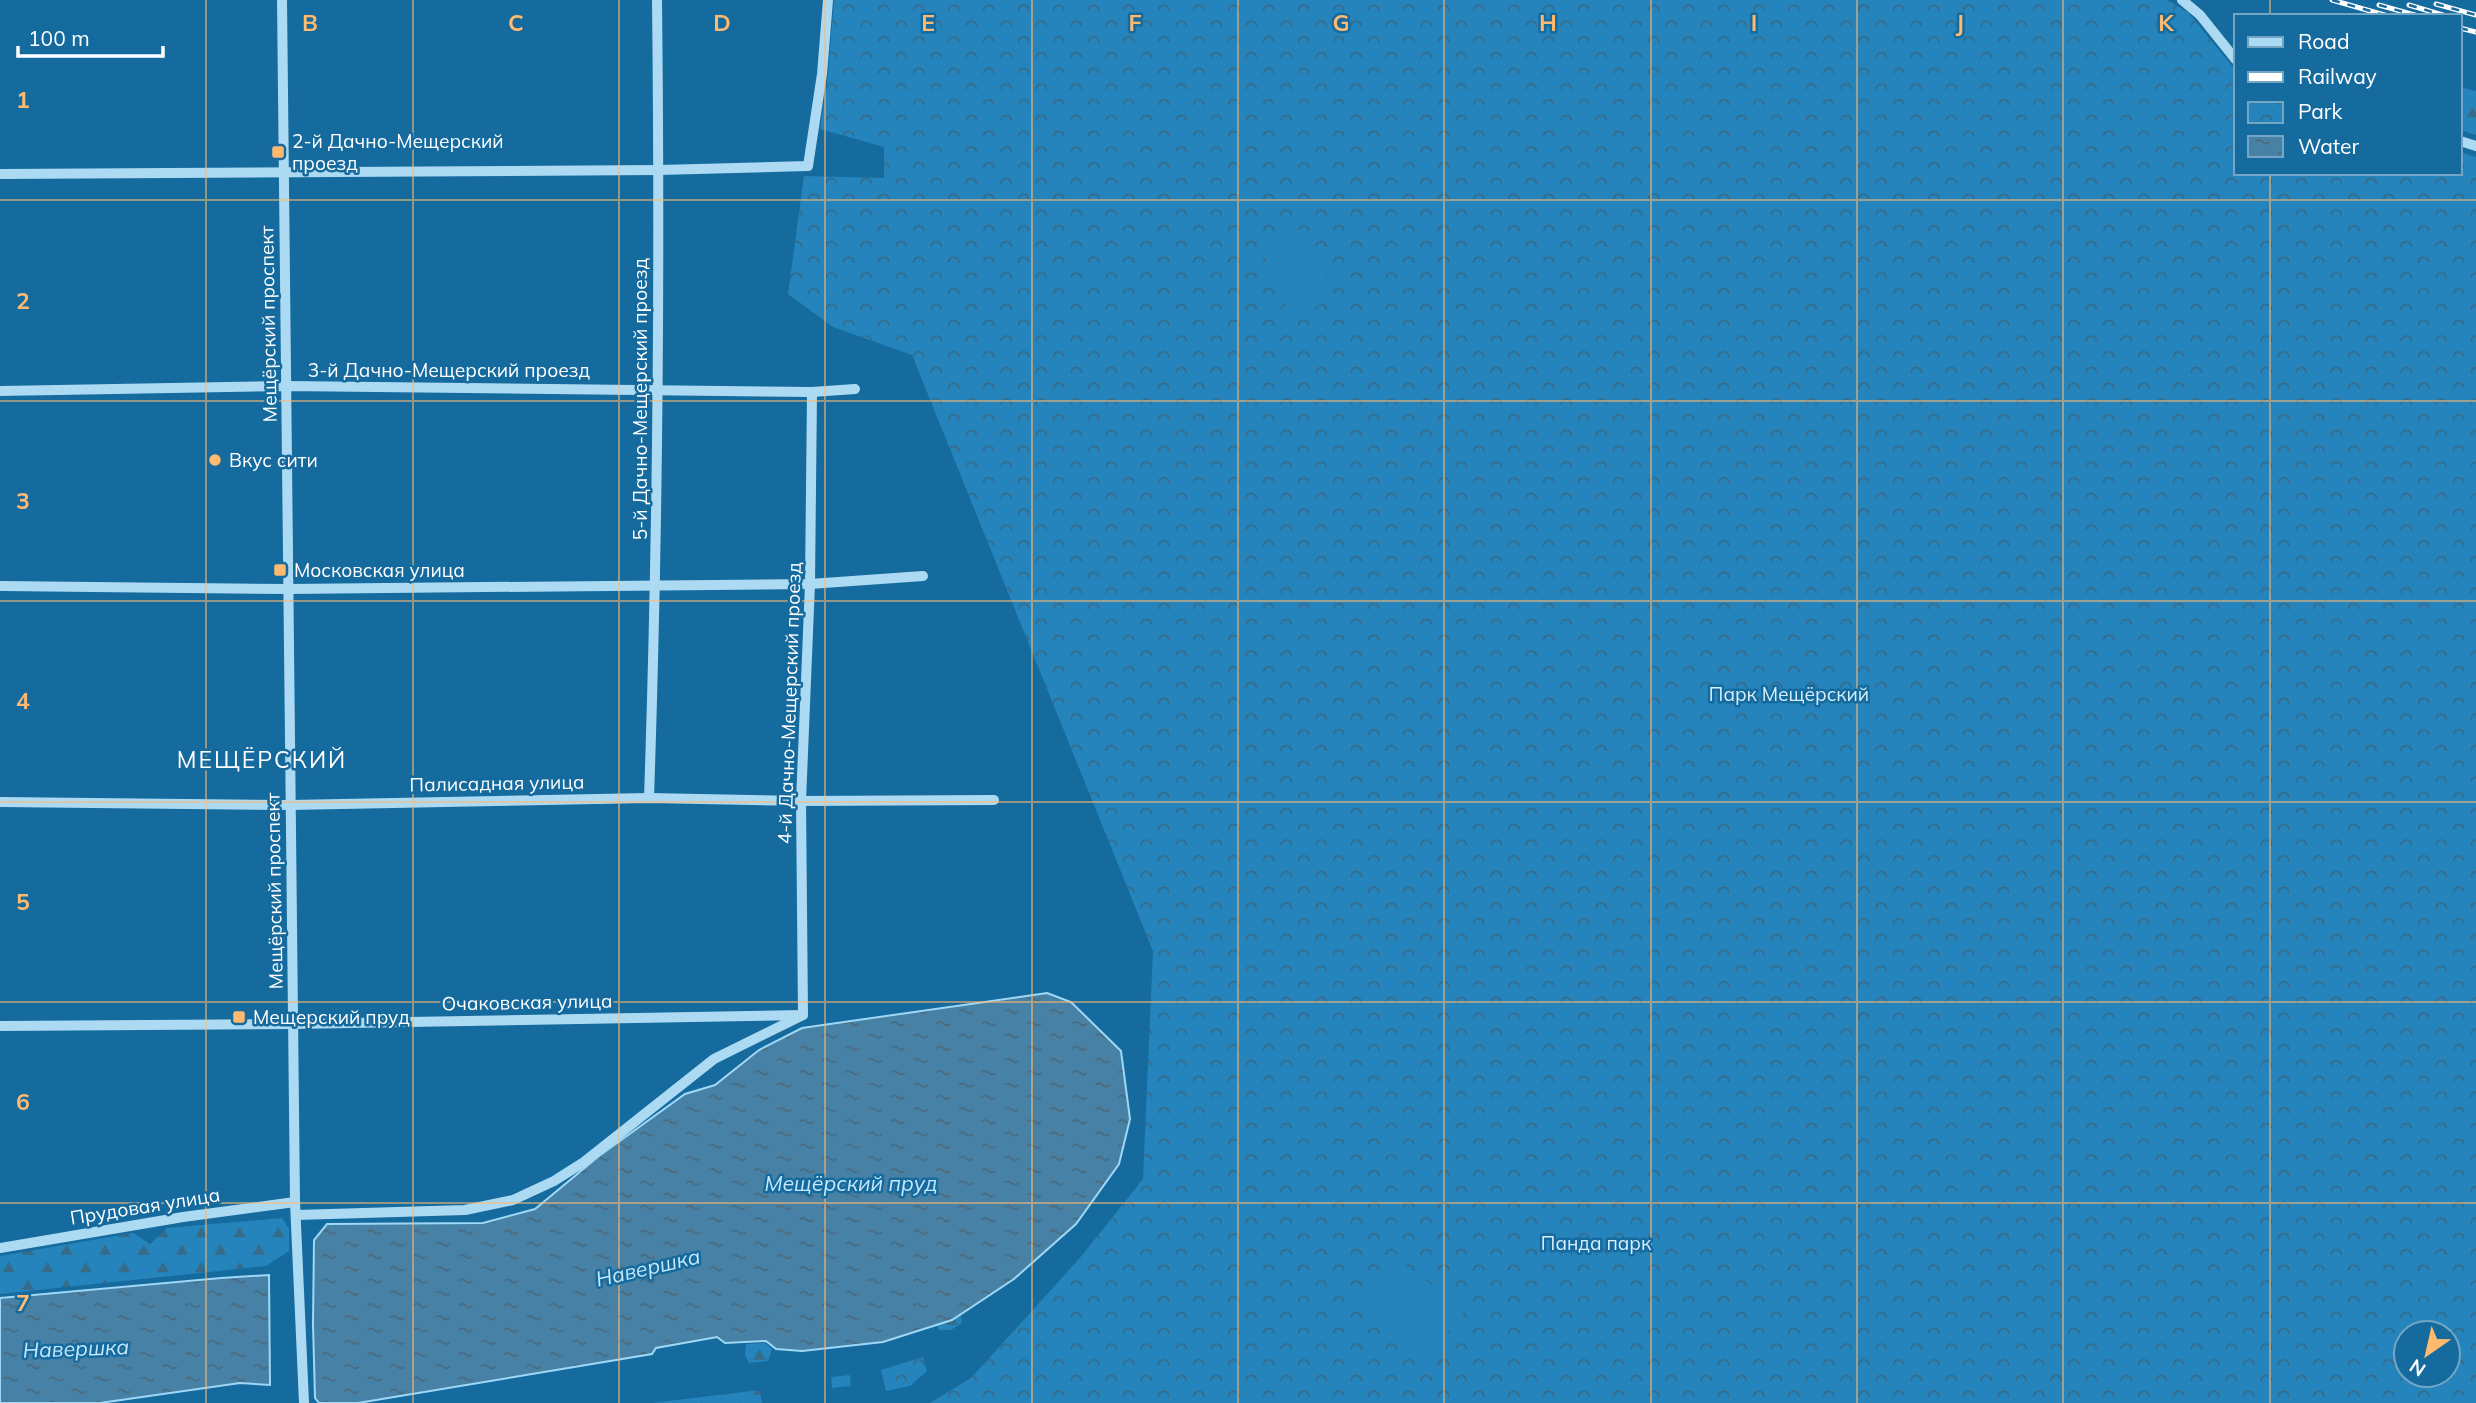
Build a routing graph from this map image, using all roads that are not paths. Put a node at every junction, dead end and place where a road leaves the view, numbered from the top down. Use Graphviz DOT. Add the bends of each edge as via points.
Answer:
graph roads {
  1 [pos="282,0"];
  2 [pos="657,0"];
  3 [pos="828,0"];
  4 [pos="2182,0"];
  5 [pos="2234,58"];
  6 [pos="659,170"];
  7 [pos="283,172"];
  8 [pos="0,174"];
  9 [pos="287,386"];
  10 [pos="855,389"];
  11 [pos="659,390"];
  12 [pos="0,391"];
  13 [pos="812,392"];
  14 [pos="923,576"];
  15 [pos="810,584"];
  16 [pos="656,585"];
  17 [pos="0,586"];
  18 [pos="288,589"];
  19 [pos="649,798"];
  20 [pos="995,800"];
  21 [pos="801,801"];
  22 [pos="0,802"];
  23 [pos="290,804"];
  24 [pos="803,1015"];
  25 [pos="293,1024"];
  26 [pos="0,1026"];
  27 [pos="295,1202"];
  28 [pos="296,1215"];
  29 [pos="0,1248"];
  30 [pos="304,1403"];
  1 -- 7 [label="street, Мещёрский проспект"];
  2 -- 6 [label="street, 5-й Дачно-Мещерский проезд"];
  3 -- 6 [label="street" via="808,166"];
  4 -- 5 [label="street"];
  6 -- 7 [label="street"];
  6 -- 11 [label="street, 5-й Дачно-Мещерский проезд"];
  7 -- 8 [label="street"];
  7 -- 9 [label="street, Мещёрский проспект"];
  9 -- 11 [label="street, 3-й Дачно-Мещерский проезд"];
  9 -- 12 [label="street, 3-й Дачно-Мещерский проезд"];
  9 -- 18 [label="street, Мещёрский проспект"];
  10 -- 13 [label="street, 3-й Дачно-Мещерский проезд"];
  11 -- 13 [label="street, 3-й Дачно-Мещерский проезд"];
  11 -- 16 [label="street, 5-й Дачно-Мещерский проезд"];
  13 -- 15 [label="street, 4-й Дачно-Мещерский проезд"];
  14 -- 15 [label="street"];
  15 -- 16 [label="street"];
  15 -- 21 [label="street, 4-й Дачно-Мещерский проезд"];
  16 -- 18 [label="street"];
  16 -- 19 [label="street, 5-й Дачно-Мещерский проезд"];
  17 -- 18 [label="street"];
  18 -- 23 [label="street, Мещёрский проспект"];
  19 -- 21 [label="street, Палисадная улица"];
  19 -- 23 [label="street, Палисадная улица"];
  20 -- 21 [label="street, Палисадная улица"];
  21 -- 24 [label="street, 4-й Дачно-Мещерский проезд"];
  22 -- 23 [label="street, Палисадная улица"];
  23 -- 25 [label="street, Мещёрский проспект"];
  24 -- 25 [label="street, Очаковская улица"];
  24 -- 28 [label="street" via="714,1059 584,1162 513,1200 465,1210"];
  25 -- 26 [label="street, Очаковская улица"];
  25 -- 27 [label="street, Мещёрский проспект"];
  27 -- 28 [label="street, Мещёрский проспект"];
  27 -- 29 [label="street, Прудовая улица"];
  28 -- 30 [label="street, Мещёрский проспект"];
}
